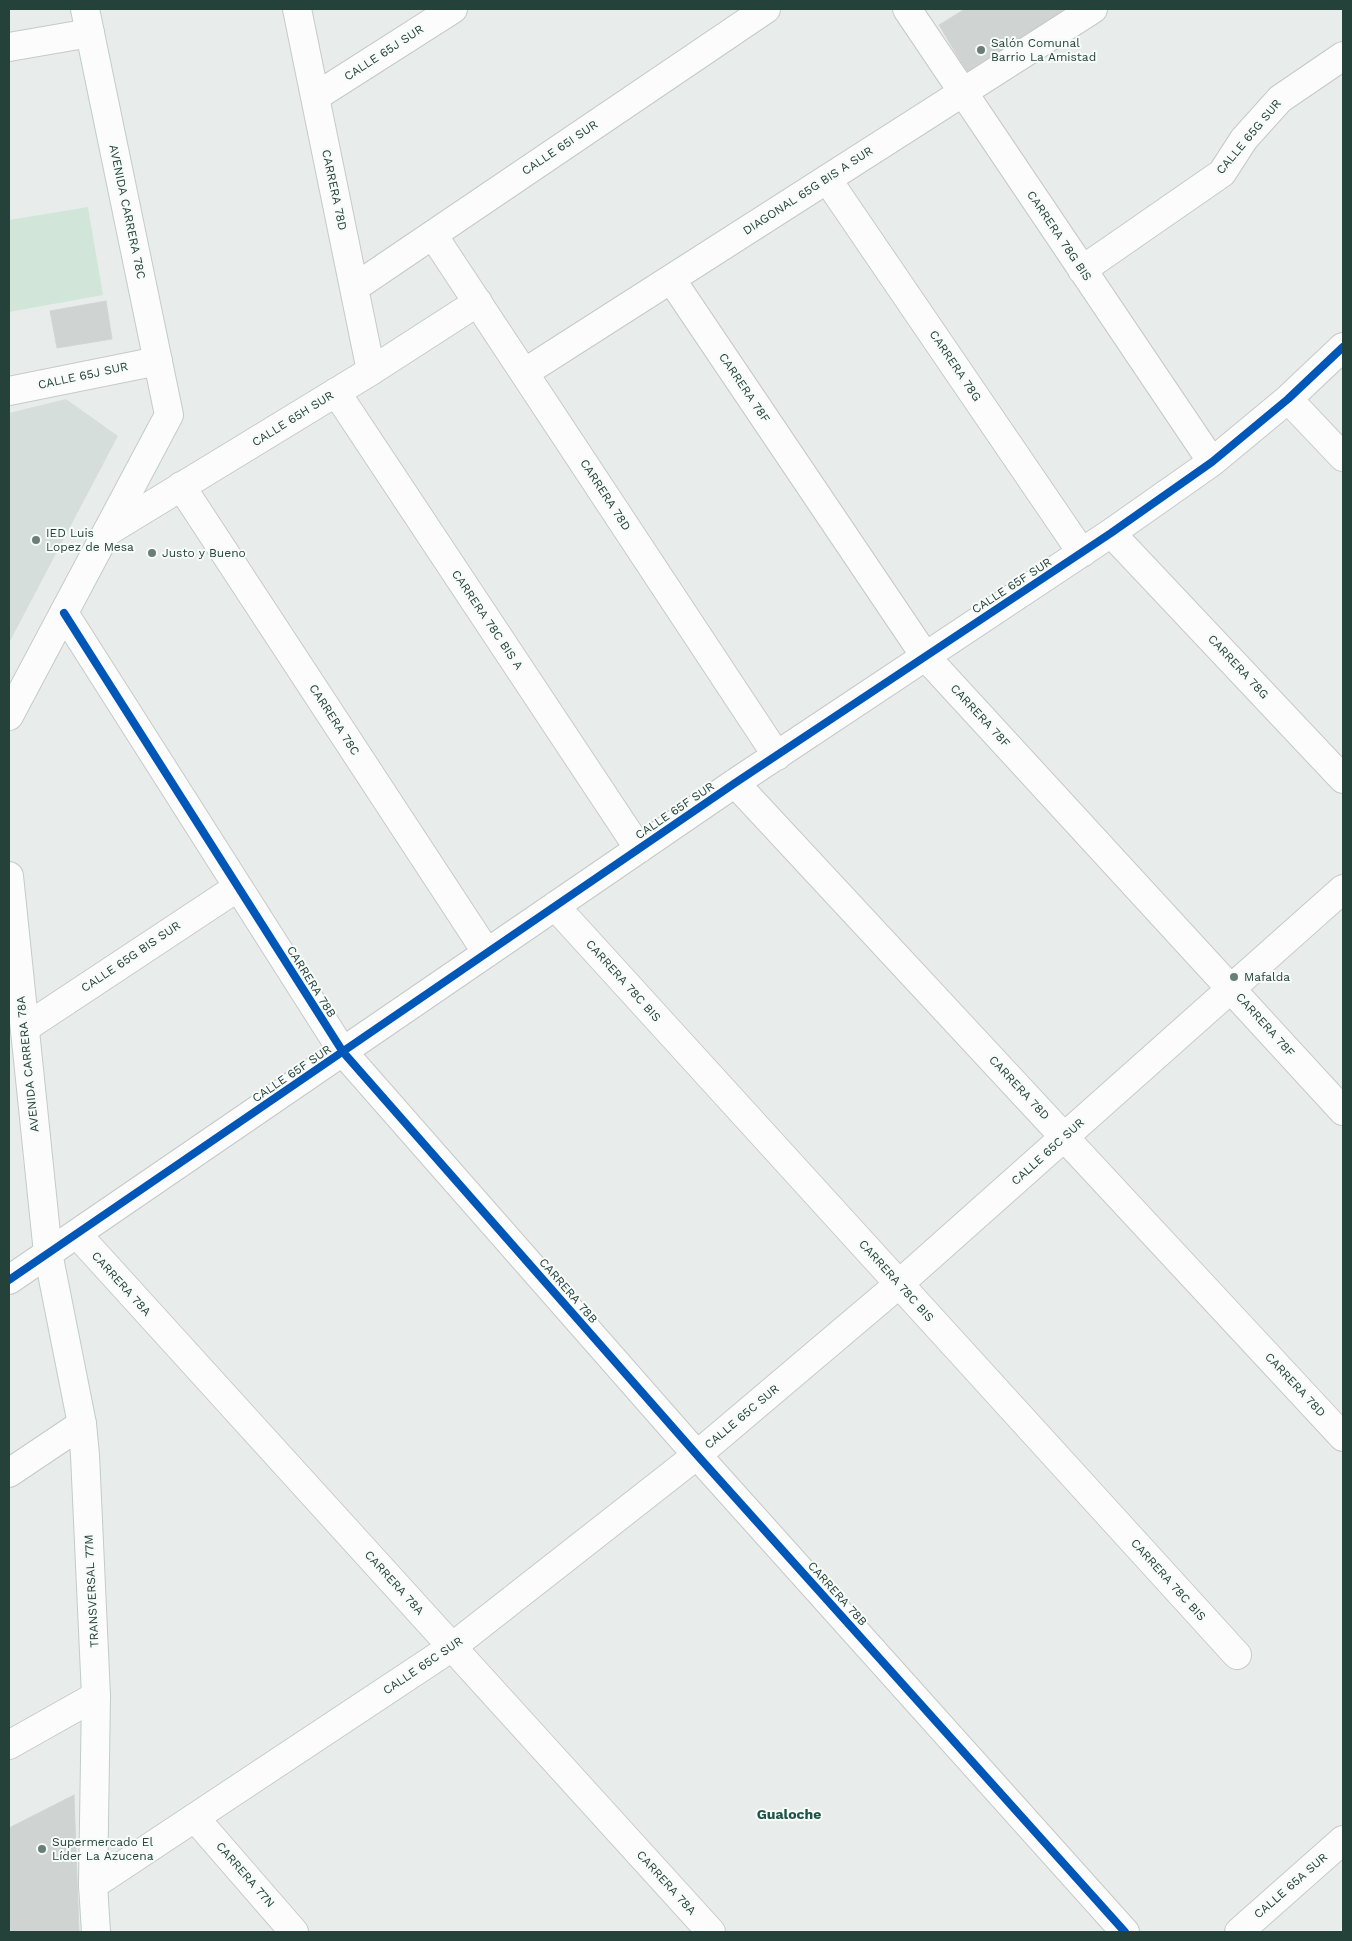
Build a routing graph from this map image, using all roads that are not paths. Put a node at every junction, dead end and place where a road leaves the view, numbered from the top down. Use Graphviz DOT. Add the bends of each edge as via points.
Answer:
graph roads {
  1 [pos="297,9"];
  2 [pos="453,9"];
  3 [pos="766,9"];
  4 [pos="1092,9"];
  5 [pos="916,12"];
  6 [pos="87,21"];
  7 [pos="9,47"];
  8 [pos="1343,56"];
  9 [pos="963,92"];
  10 [pos="315,98"];
  11 [pos="827,179"];
  12 [pos="433,235"];
  13 [pos="1082,270"];
  14 [pos="671,279"];
  15 [pos="354,288"];
  16 [pos="478,302"];
  17 [pos="1343,347"];
  18 [pos="158,361"];
  19 [pos="371,371"];
  20 [pos="524,373"];
  21 [pos="9,391"];
  22 [pos="336,392"];
  23 [pos="1288,399"];
  24 [pos="1343,457"];
  25 [pos="1212,462"];
  26 [pos="181,486"];
  27 [pos="107,532"];
  28 [pos="1111,534"];
  29 [pos="1082,553"];
  30 [pos="64,613"];
  31 [pos="925,656"];
  32 [pos="9,716"];
  33 [pos="776,756"];
  34 [pos="1343,779"];
  35 [pos="735,783"];
  36 [pos="639,849"];
  37 [pos="238,887"];
  38 [pos="9,889"];
  39 [pos="1343,889"];
  40 [pos="554,906"];
  41 [pos="487,953"];
  42 [pos="1231,989"];
  43 [pos="24,1028"];
  44 [pos="343,1052"];
  45 [pos="1343,1111"];
  46 [pos="1065,1137"];
  47 [pos="77,1234"];
  48 [pos="48,1253"];
  49 [pos="9,1280"];
  50 [pos="899,1284"];
  51 [pos="82,1424"];
  52 [pos="1343,1437"];
  53 [pos="697,1455"];
  54 [pos="9,1473"];
  55 [pos="452,1648"];
  56 [pos="1236,1655"];
  57 [pos="96,1696"];
  58 [pos="9,1745"];
  59 [pos="195,1818"];
  60 [pos="1343,1840"];
  61 [pos="92,1885"];
  62 [pos="96,1932"];
  63 [pos="294,1932"];
  64 [pos="711,1932"];
  65 [pos="1124,1932"];
  66 [pos="1239,1932"];
  1 -- 10 [label="street, CARRERA 78D"];
  2 -- 10 [label="street, CALLE 65J SUR"];
  3 -- 12 [label="street, CALLE 65I SUR"];
  4 -- 9 [label="street, DIAGONAL 65G BIS A SUR"];
  5 -- 9 [label="street, CARRERA 78G BIS"];
  6 -- 7 [label="street"];
  6 -- 18 [label="street, AVENIDA CARRERA 78C"];
  8 -- 13 [label="street, CALLE 65G SUR" via="1280,99 1244,139 1222,173"];
  9 -- 11 [label="street, DIAGONAL 65G BIS A SUR"];
  9 -- 13 [label="street, CARRERA 78G BIS"];
  10 -- 15 [label="street, CARRERA 78D"];
  11 -- 14 [label="street, DIAGONAL 65G BIS A SUR"];
  11 -- 29 [label="street, CARRERA 78G"];
  12 -- 15 [label="street, CALLE 65I SUR"];
  12 -- 16 [label="street, CARRERA 78D"];
  13 -- 25 [label="street, CARRERA 78G BIS"];
  14 -- 20 [label="street, DIAGONAL 65G BIS A SUR"];
  14 -- 31 [label="street, CARRERA 78F"];
  15 -- 19 [label="street, CARRERA 78D"];
  16 -- 19 [label="street, CALLE 65H SUR"];
  16 -- 20 [label="street, CARRERA 78D"];
  17 -- 23 [label="street, CALLE 65F SUR"];
  18 -- 21 [label="street, CALLE 65J SUR"];
  18 -- 27 [label="street, AVENIDA CARRERA 78C" via="169,415"];
  19 -- 22 [label="street, CALLE 65H SUR"];
  20 -- 33 [label="street, CARRERA 78D"];
  22 -- 26 [label="street, CALLE 65H SUR"];
  22 -- 36 [label="street, CARRERA 78C BIS A"];
  23 -- 24 [label="street"];
  23 -- 25 [label="street, CALLE 65F SUR"];
  25 -- 28 [label="street, CALLE 65F SUR"];
  26 -- 27 [label="street, CALLE 65H SUR"];
  26 -- 41 [label="street, CARRERA 78C"];
  27 -- 30 [label="street"];
  28 -- 29 [label="street, CALLE 65F SUR"];
  28 -- 34 [label="street, CARRERA 78G"];
  29 -- 31 [label="street, CALLE 65F SUR"];
  30 -- 32 [label="street"];
  30 -- 37 [label="street, CARRERA 78B"];
  31 -- 33 [label="street, CALLE 65F SUR"];
  31 -- 42 [label="street, CARRERA 78F"];
  33 -- 35 [label="street, CALLE 65F SUR"];
  35 -- 36 [label="street, CALLE 65F SUR"];
  35 -- 46 [label="street, CARRERA 78D"];
  36 -- 40 [label="street, CALLE 65F SUR"];
  37 -- 43 [label="street, CALLE 65G BIS SUR"];
  37 -- 44 [label="street, CARRERA 78B"];
  38 -- 43 [label="street, AVENIDA CARRERA 78A"];
  39 -- 42 [label="street, CALLE 65C SUR"];
  40 -- 41 [label="street, CALLE 65F SUR"];
  40 -- 50 [label="street, CARRERA 78C BIS"];
  41 -- 44 [label="street, CALLE 65F SUR"];
  42 -- 45 [label="street, CARRERA 78F"];
  42 -- 46 [label="street, CALLE 65C SUR"];
  43 -- 48 [label="street, AVENIDA CARRERA 78A"];
  44 -- 47 [label="street, CALLE 65F SUR"];
  44 -- 53 [label="street, CARRERA 78B"];
  46 -- 50 [label="street, CALLE 65C SUR"];
  46 -- 52 [label="street, CARRERA 78D"];
  47 -- 48 [label="street, CALLE 65F SUR"];
  47 -- 55 [label="street, CARRERA 78A"];
  48 -- 49 [label="street, CALLE 65F SUR"];
  48 -- 51 [label="street, TRANSVERSAL 77M"];
  50 -- 53 [label="street, CALLE 65C SUR"];
  50 -- 56 [label="street, CARRERA 78C BIS"];
  51 -- 54 [label="street"];
  51 -- 57 [label="street, TRANSVERSAL 77M"];
  53 -- 55 [label="street, CALLE 65C SUR"];
  53 -- 65 [label="street, CARRERA 78B"];
  55 -- 59 [label="street, CALLE 65C SUR"];
  55 -- 64 [label="street, CARRERA 78A"];
  57 -- 58 [label="street"];
  57 -- 61 [label="street, TRANSVERSAL 77M"];
  59 -- 61 [label="street, CALLE 65C SUR"];
  59 -- 63 [label="street, CARRERA 77N"];
  60 -- 66 [label="street, CALLE 65A SUR"];
  61 -- 62 [label="street, TRANSVERSAL 77M"];
}
